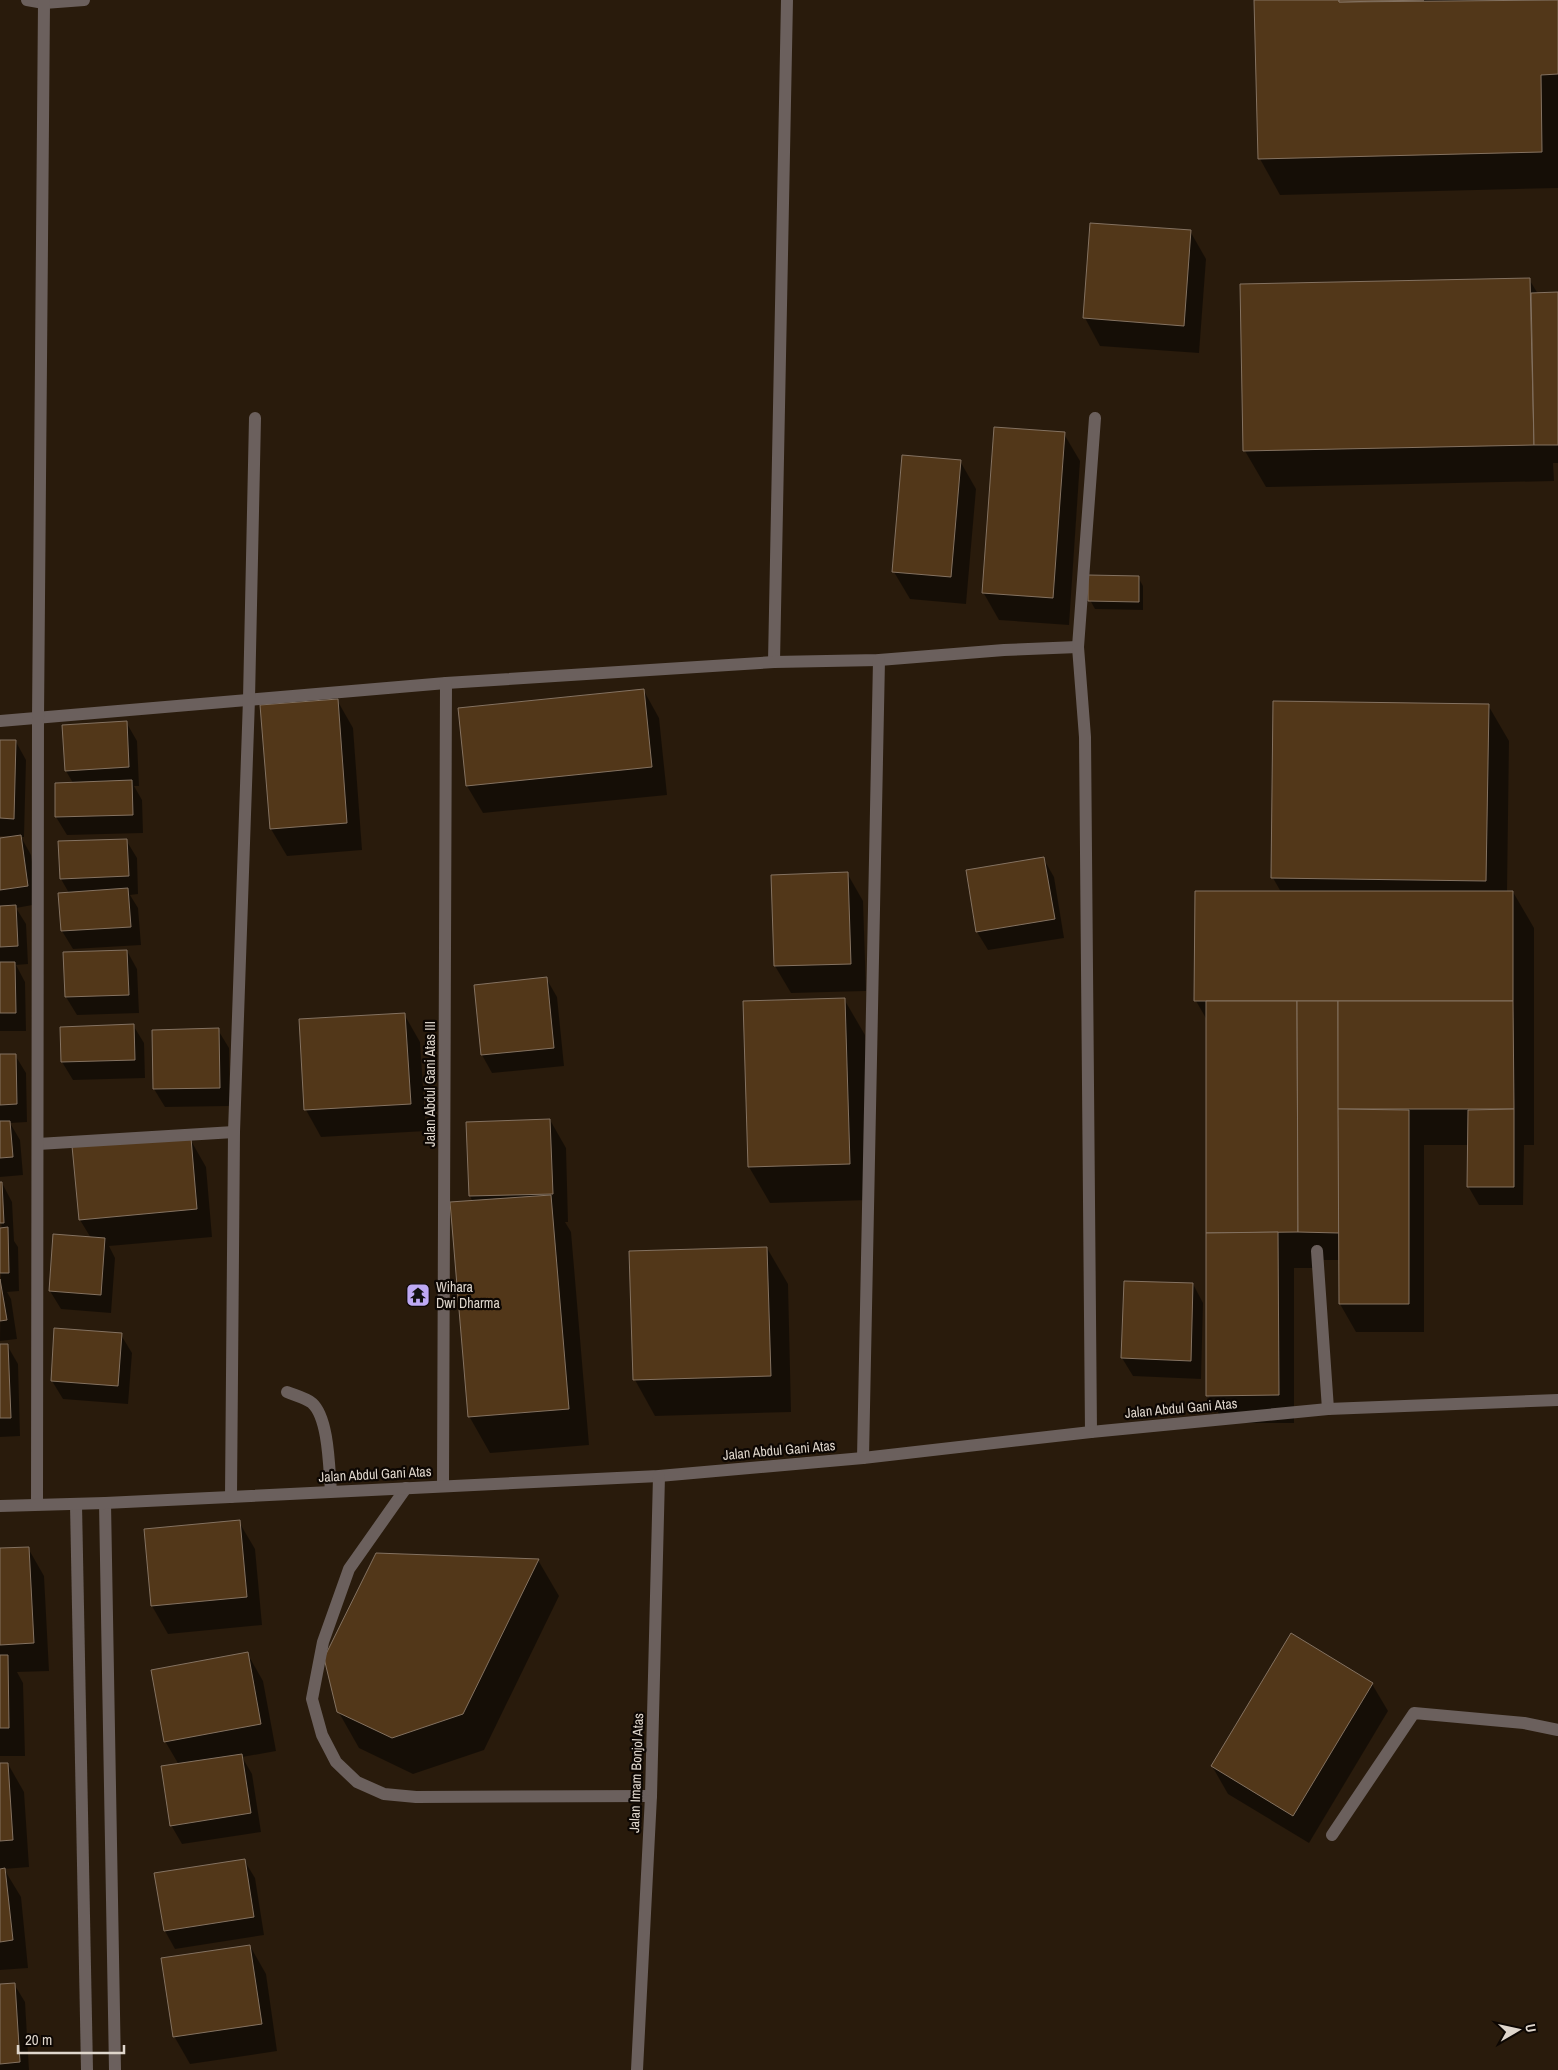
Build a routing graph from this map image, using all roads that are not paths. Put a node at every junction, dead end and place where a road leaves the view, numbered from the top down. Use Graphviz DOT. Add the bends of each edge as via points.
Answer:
graph roads {
  1 [pos="27,0"];
  2 [pos="84,0"];
  3 [pos="787,0"];
  4 [pos="44,3"];
  5 [pos="255,418"];
  6 [pos="1095,418"];
  7 [pos="1078,647"];
  8 [pos="879,660"];
  9 [pos="774,662"];
  10 [pos="446,683"];
  11 [pos="249,699"];
  12 [pos="38,718"];
  13 [pos="0,721"];
  14 [pos="234,1132"];
  15 [pos="38,1144"];
  16 [pos="1317,1250"];
  17 [pos="287,1392"];
  18 [pos="1558,1400"];
  19 [pos="1328,1409"];
  20 [pos="1091,1432"];
  21 [pos="863,1458"];
  22 [pos="659,1476"];
  23 [pos="443,1486"];
  24 [pos="406,1488"];
  25 [pos="332,1491"];
  26 [pos="230,1497"];
  27 [pos="105,1503"];
  28 [pos="37,1504"];
  29 [pos="76,1504"];
  30 [pos="0,1506"];
  31 [pos="1558,1730"];
  32 [pos="650,1796"];
  33 [pos="1332,1835"];
  34 [pos="87,2070"];
  35 [pos="115,2070"];
  36 [pos="637,2070"];
  1 -- 4 [label="street"];
  2 -- 4 [label="street"];
  3 -- 9 [label="street"];
  4 -- 12 [label="street"];
  5 -- 11 [label="street"];
  6 -- 7 [label="street"];
  7 -- 8 [label="street"];
  7 -- 20 [label="street" via="1085,737"];
  8 -- 9 [label="street"];
  8 -- 21 [label="street"];
  9 -- 10 [label="street"];
  10 -- 11 [label="street"];
  10 -- 23 [label="street, Jalan Abdul Gani Atas III"];
  11 -- 12 [label="street"];
  11 -- 14 [label="street"];
  12 -- 13 [label="street"];
  12 -- 15 [label="street"];
  14 -- 15 [label="street"];
  14 -- 26 [label="street"];
  15 -- 28 [label="street"];
  16 -- 19 [label="street"];
  17 -- 25 [label="street" via="312,1403 320,1416"];
  18 -- 19 [label="street, Jalan Abdul Gani Atas"];
  19 -- 20 [label="street, Jalan Abdul Gani Atas"];
  20 -- 21 [label="street, Jalan Abdul Gani Atas"];
  21 -- 22 [label="street, Jalan Abdul Gani Atas"];
  22 -- 23 [label="street, Jalan Abdul Gani Atas"];
  22 -- 32 [label="street, Jalan Imam Bonjol Atas"];
  23 -- 24 [label="street, Jalan Abdul Gani Atas"];
  24 -- 25 [label="street, Jalan Abdul Gani Atas"];
  24 -- 32 [label="street" via="349,1569 323,1642 312,1699 322,1735 336,1762 357,1782 384,1794 416,1797"];
  25 -- 26 [label="street, Jalan Abdul Gani Atas"];
  26 -- 27 [label="street, Jalan Abdul Gani Atas"];
  27 -- 29 [label="street, Jalan Abdul Gani Atas"];
  27 -- 35 [label="street"];
  28 -- 29 [label="street, Jalan Abdul Gani Atas"];
  28 -- 30 [label="street, Jalan Abdul Gani Atas"];
  29 -- 34 [label="street"];
  31 -- 33 [label="street" via="1524,1723 1414,1712"];
  32 -- 36 [label="street, Jalan Imam Bonjol Atas"];
}
